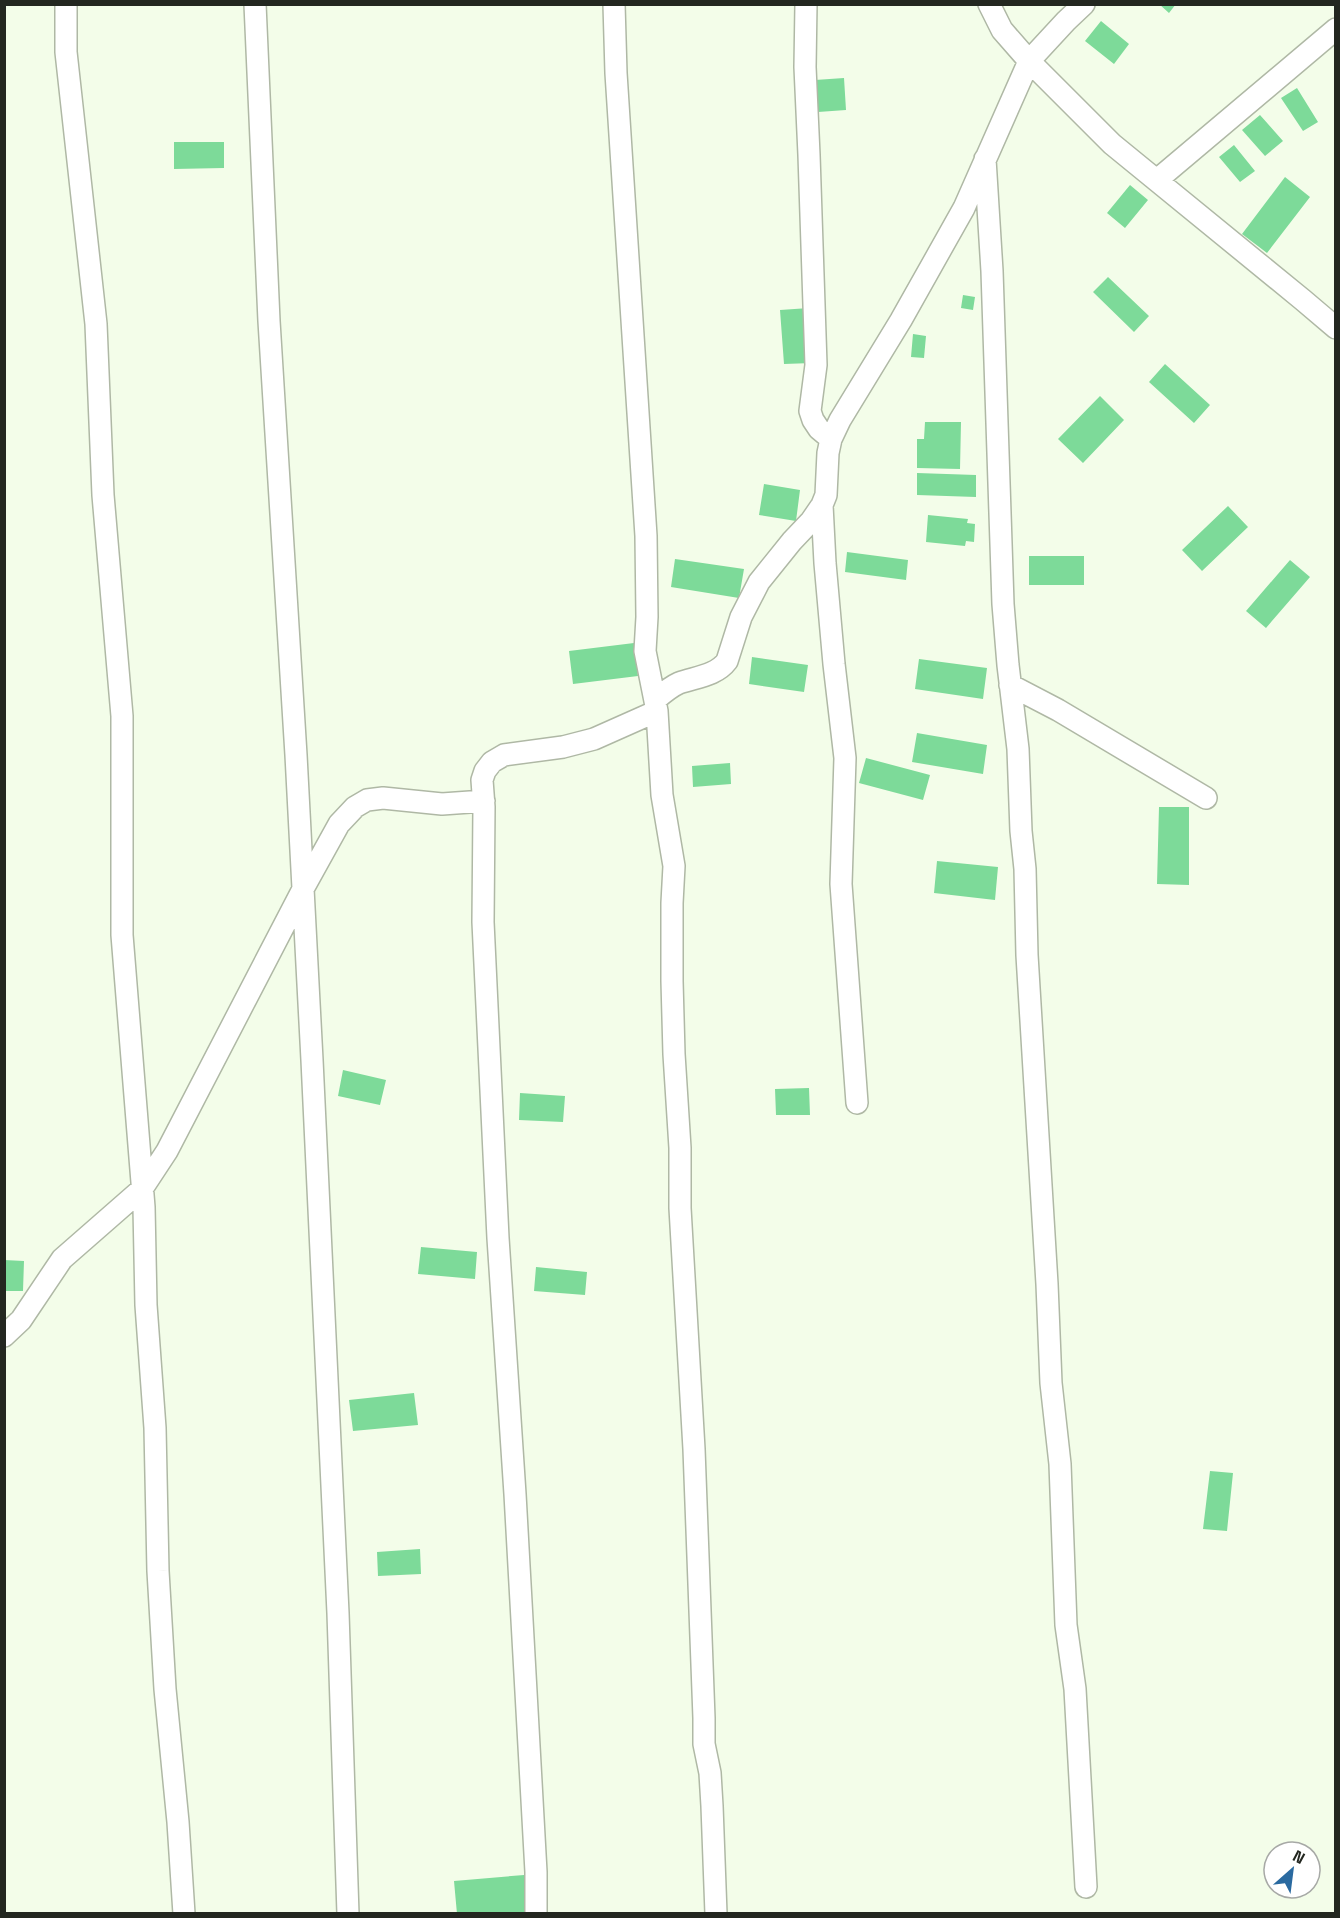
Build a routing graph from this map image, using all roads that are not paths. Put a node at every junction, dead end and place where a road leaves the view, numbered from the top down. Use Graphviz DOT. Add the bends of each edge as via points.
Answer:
graph roads {
  1 [pos="66,4"];
  2 [pos="255,4"];
  3 [pos="614,4"];
  4 [pos="806,4"];
  5 [pos="989,4"];
  6 [pos="1084,4"];
  7 [pos="1335,29"];
  8 [pos="1029,61"];
  9 [pos="986,159"];
  10 [pos="1157,180"];
  11 [pos="1335,328"];
  12 [pos="831,439"];
  13 [pos="822,505"];
  14 [pos="1010,685"];
  15 [pos="656,706"];
  16 [pos="1206,798"];
  17 [pos="484,801"];
  18 [pos="303,889"];
  19 [pos="858,1103"];
  20 [pos="142,1190"];
  21 [pos="4,1336"];
  22 [pos="1086,1887"];
  23 [pos="184,1914"];
  24 [pos="348,1914"];
  25 [pos="536,1914"];
  26 [pos="716,1914"];
  1 -- 20 [label="street" via="66,52 96,324 103,495 122,716 122,935"];
  2 -- 18 [label="street" via="269,321"];
  3 -- 15 [label="street" via="646,536 645,651"];
  4 -- 12 [label="street" via="816,365 810,411 819,429"];
  5 -- 8 [label="street" via="1002,30"];
  6 -- 8 [label="street"];
  7 -- 10 [label="street"];
  8 -- 9 [label="street"];
  8 -- 10 [label="street" via="1113,144"];
  9 -- 12 [label="street" via="964,207"];
  9 -- 14 [label="street" via="1003,604"];
  10 -- 11 [label="street"];
  12 -- 13 [label="street"];
  13 -- 15 [label="street" via="759,582 741,617 724,666 678,684"];
  13 -- 19 [label="street" via="845,758 841,884"];
  14 -- 16 [label="street"];
  14 -- 22 [label="street" via="1018,749 1051,1383 1060,1464 1066,1625 1075,1689"];
  15 -- 17 [label="street" via="594,739 504,755 485,771"];
  15 -- 26 [label="street" via="662,795 674,866 672,981 680,1208 694,1449 704,1744 710,1773"];
  17 -- 18 [label="street" via="442,804 367,800 339,824"];
  17 -- 25 [label="street" via="483,922"];
  18 -- 20 [label="street" via="167,1151"];
  18 -- 24 [label="street" via="338,1613"];
  20 -- 21 [label="street" via="62,1259 21,1320"];
  20 -- 23 [label="street" via="159,1594"];
}
